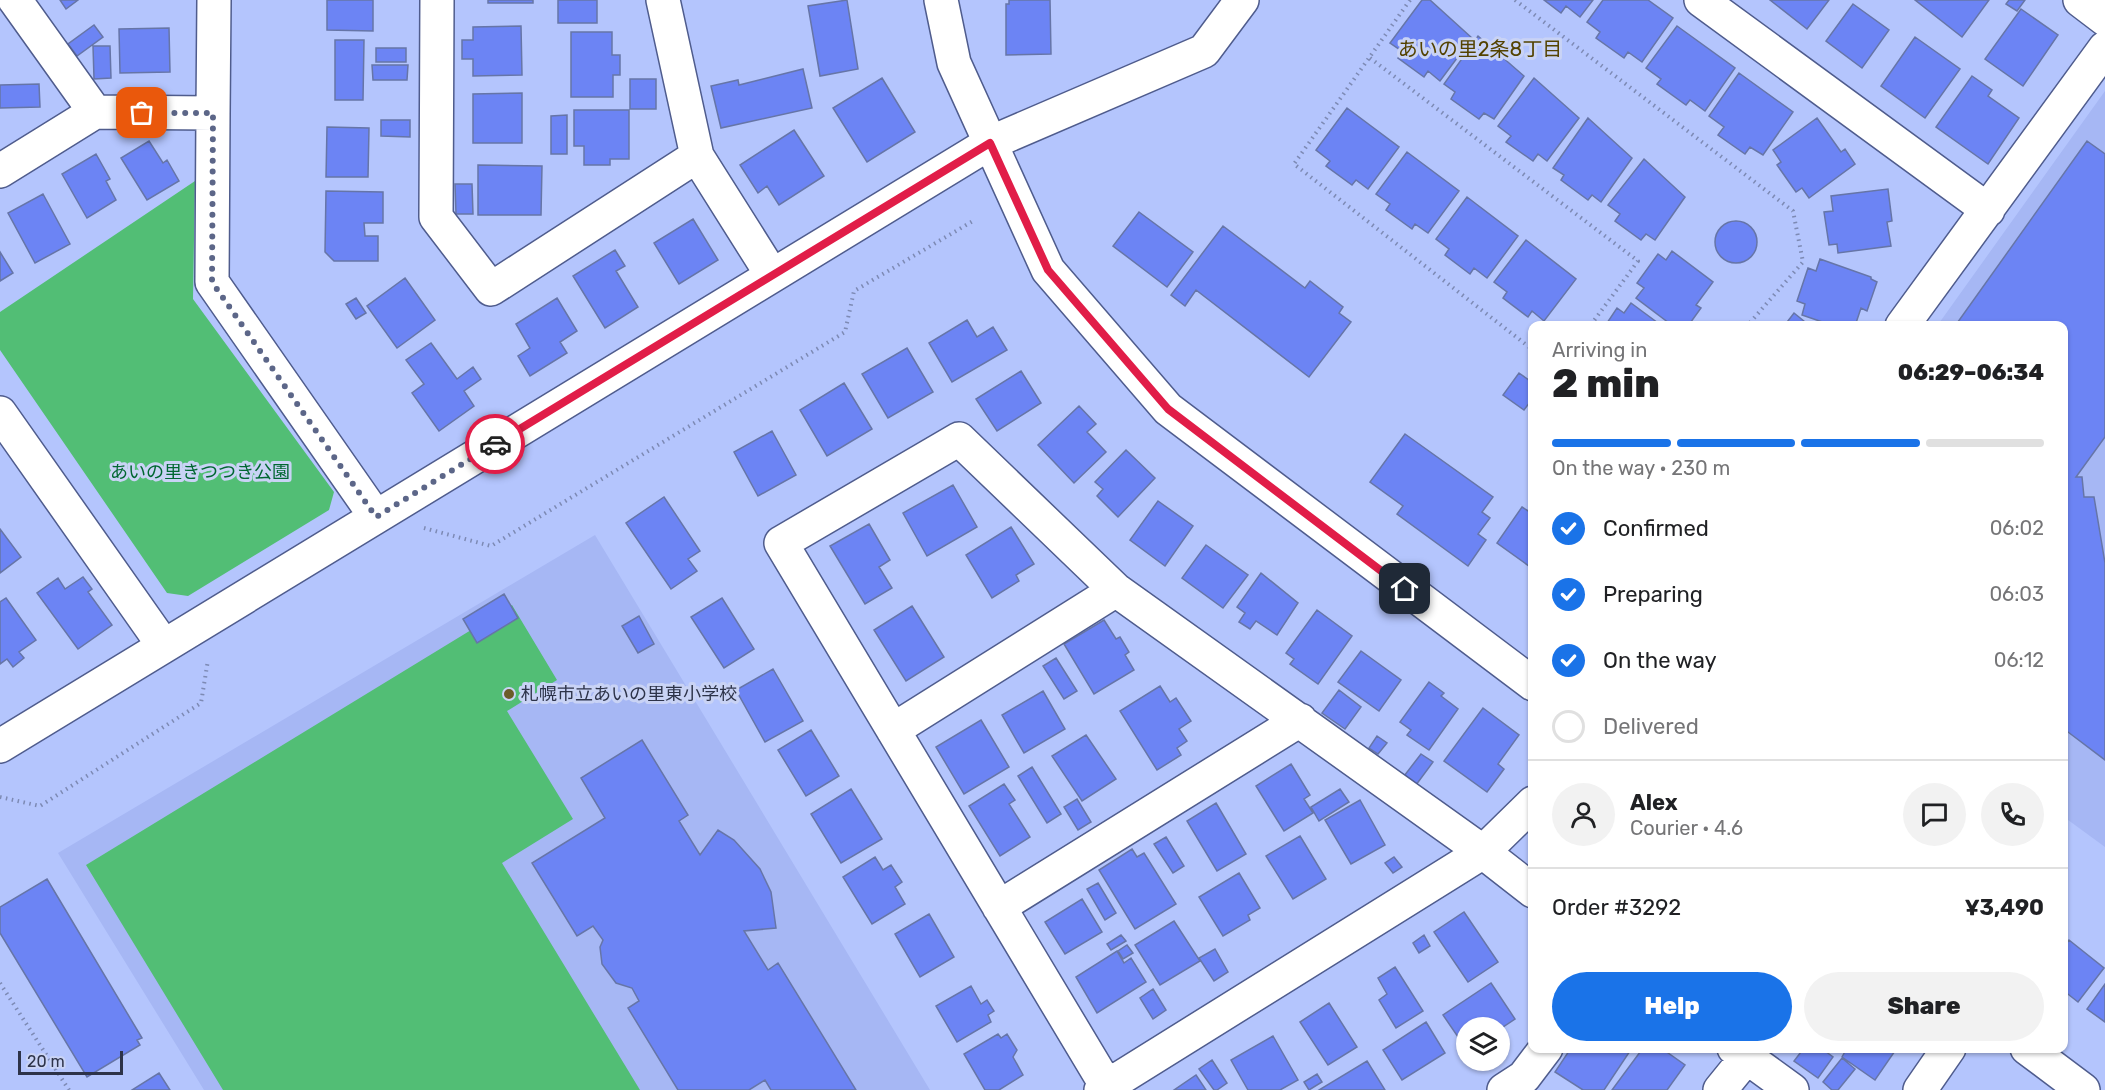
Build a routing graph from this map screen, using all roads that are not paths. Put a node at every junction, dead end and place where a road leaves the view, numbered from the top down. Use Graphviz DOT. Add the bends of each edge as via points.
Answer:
graph roads {
  1 [pos="15,0"];
  2 [pos="214,0"];
  3 [pos="437,0"];
  4 [pos="663,0"];
  5 [pos="941,0"];
  6 [pos="1242,0"];
  7 [pos="1701,0"];
  8 [pos="2080,0"];
  9 [pos="2105,18"];
  10 [pos="2105,48"];
  11 [pos="95,112"];
  12 [pos="213,113"];
  13 [pos="990,143"];
  14 [pos="697,156"];
  15 [pos="0,171"];
  16 [pos="1988,210"];
  17 [pos="772,275"];
  18 [pos="1906,321"];
  19 [pos="0,413"];
  20 [pos="376,517"];
  21 [pos="1116,590"];
  22 [pos="164,646"];
  23 [pos="1528,680"];
  24 [pos="1300,720"];
  25 [pos="893,730"];
  26 [pos="0,746"];
  27 [pos="1528,808"];
  28 [pos="1483,852"];
  29 [pos="1528,887"];
  30 [pos="999,907"];
  31 [pos="1542,1053"];
  32 [pos="1740,1053"];
  33 [pos="1946,1053"];
  34 [pos="2035,1053"];
  35 [pos="1105,1089"];
  36 [pos="1504,1090"];
  37 [pos="1720,1090"];
  38 [pos="1792,1090"];
  39 [pos="1920,1090"];
  40 [pos="2083,1090"];
  1 -- 11 [label="street"];
  2 -- 12 [label="street"];
  3 -- 14 [label="street" via="436,217 491,289"];
  4 -- 14 [label="street"];
  5 -- 13 [label="street" via="954,63"];
  6 -- 13 [label="street" via="1203,51"];
  7 -- 16 [label="street"];
  8 -- 9 [label="street"];
  10 -- 16 [label="street"];
  11 -- 12 [label="street"];
  11 -- 15 [label="street"];
  12 -- 20 [label="street" via="212,282"];
  13 -- 17 [label="street"];
  13 -- 23 [label="street" via="1048,270 1168,409"];
  14 -- 17 [label="street"];
  16 -- 18 [label="street"];
  17 -- 20 [label="street"];
  19 -- 22 [label="street"];
  20 -- 22 [label="street"];
  21 -- 24 [label="street"];
  21 -- 25 [label="street"];
  21 -- 25 [label="street" via="959,439 781,543"];
  22 -- 26 [label="street"];
  24 -- 28 [label="street"];
  24 -- 30 [label="street"];
  25 -- 30 [label="street"];
  27 -- 28 [label="street"];
  28 -- 29 [label="street"];
  28 -- 35 [label="street"];
  30 -- 35 [label="street"];
  31 -- 36 [label="street" via="1524,1077"];
  32 -- 37 [label="street"];
  32 -- 38 [label="street"];
  33 -- 39 [label="street"];
  34 -- 40 [label="street"];
}
